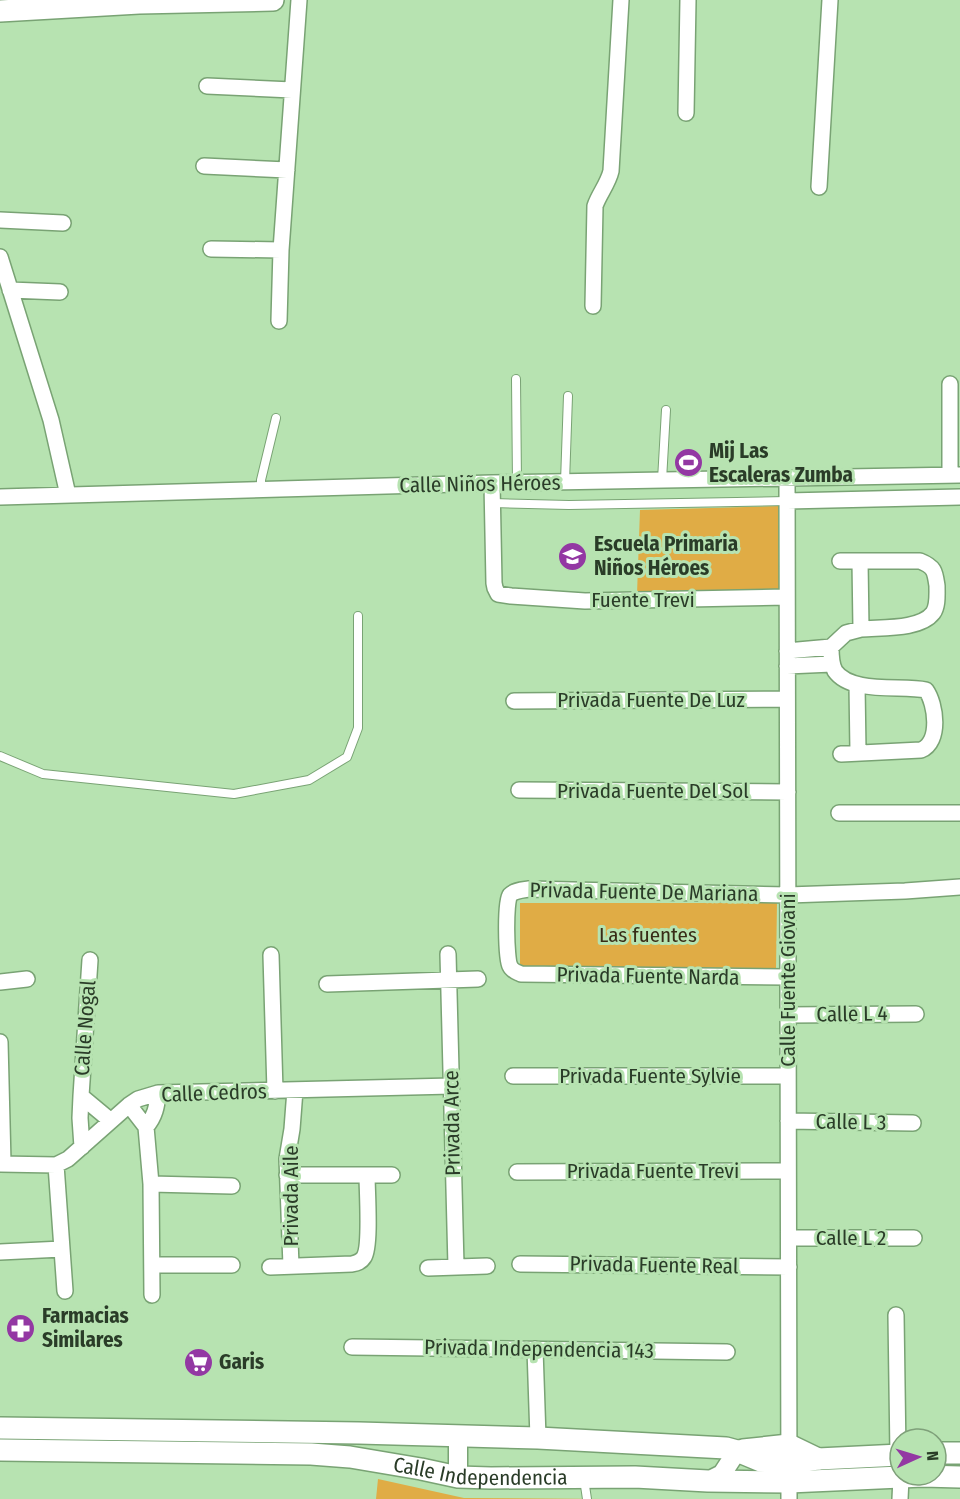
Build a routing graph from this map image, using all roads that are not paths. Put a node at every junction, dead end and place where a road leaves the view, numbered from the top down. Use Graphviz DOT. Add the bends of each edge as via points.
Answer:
graph roads {
  1 [pos="273,0"];
  2 [pos="299,0"];
  3 [pos="621,0"];
  4 [pos="688,0"];
  5 [pos="830,0"];
  6 [pos="0,11"];
  7 [pos="207,86"];
  8 [pos="292,90"];
  9 [pos="686,113"];
  10 [pos="204,166"];
  11 [pos="287,170"];
  12 [pos="819,187"];
  13 [pos="0,220"];
  14 [pos="63,224"];
  15 [pos="211,249"];
  16 [pos="281,250"];
  17 [pos="0,258"];
  18 [pos="10,290"];
  19 [pos="60,292"];
  20 [pos="593,306"];
  21 [pos="279,321"];
  22 [pos="516,378"];
  23 [pos="950,384"];
  24 [pos="568,396"];
  25 [pos="666,410"];
  26 [pos="276,418"];
  27 [pos="955,475"];
  28 [pos="787,478"];
  29 [pos="662,480"];
  30 [pos="565,482"];
  31 [pos="492,483"];
  32 [pos="518,483"];
  33 [pos="261,490"];
  34 [pos="68,495"];
  35 [pos="960,496"];
  36 [pos="0,497"];
  37 [pos="787,501"];
  38 [pos="493,503"];
  39 [pos="840,561"];
  40 [pos="860,561"];
  41 [pos="787,597"];
  42 [pos="358,616"];
  43 [pos="861,628"];
  44 [pos="831,648"];
  45 [pos="787,659"];
  46 [pos="832,664"];
  47 [pos="857,685"];
  48 [pos="787,699"];
  49 [pos="514,701"];
  50 [pos="858,752"];
  51 [pos="841,754"];
  52 [pos="0,756"];
  53 [pos="519,790"];
  54 [pos="788,792"];
  55 [pos="839,813"];
  56 [pos="960,813"];
  57 [pos="960,887"];
  58 [pos="788,895"];
  59 [pos="448,954"];
  60 [pos="271,955"];
  61 [pos="90,960"];
  62 [pos="510,968"];
  63 [pos="788,977"];
  64 [pos="27,979"];
  65 [pos="478,979"];
  66 [pos="448,980"];
  67 [pos="0,982"];
  68 [pos="327,984"];
  69 [pos="916,1014"];
  70 [pos="788,1015"];
  71 [pos="0,1042"];
  72 [pos="1,1076"];
  73 [pos="513,1076"];
  74 [pos="788,1076"];
  75 [pos="452,1086"];
  76 [pos="295,1090"];
  77 [pos="275,1091"];
  78 [pos="158,1093"];
  79 [pos="81,1096"];
  80 [pos="129,1105"];
  81 [pos="111,1121"];
  82 [pos="788,1121"];
  83 [pos="913,1123"];
  84 [pos="146,1127"];
  85 [pos="82,1147"];
  86 [pos="1,1164"];
  87 [pos="56,1165"];
  88 [pos="789,1171"];
  89 [pos="517,1172"];
  90 [pos="286,1174"];
  91 [pos="367,1175"];
  92 [pos="392,1175"];
  93 [pos="151,1184"];
  94 [pos="232,1185"];
  95 [pos="789,1238"];
  96 [pos="914,1238"];
  97 [pos="62,1249"];
  98 [pos="0,1252"];
  99 [pos="520,1264"];
  100 [pos="152,1265"];
  101 [pos="232,1265"];
  102 [pos="291,1266"];
  103 [pos="456,1266"];
  104 [pos="487,1266"];
  105 [pos="270,1267"];
  106 [pos="789,1267"];
  107 [pos="428,1268"];
  108 [pos="65,1291"];
  109 [pos="153,1295"];
  110 [pos="896,1315"];
  111 [pos="352,1347"];
  112 [pos="535,1349"];
  113 [pos="727,1352"];
  114 [pos="898,1427"];
  115 [pos="0,1428"];
  116 [pos="458,1437"];
  117 [pos="538,1438"];
  118 [pos="0,1450"];
  119 [pos="737,1451"];
  120 [pos="888,1456"];
  121 [pos="789,1473"];
  122 [pos="458,1477"];
  123 [pos="888,1477"];
  124 [pos="583,1478"];
  125 [pos="708,1481"];
  126 [pos="587,1499"];
  1 -- 6 [label="main road"];
  2 -- 8 [label="street"];
  3 -- 20 [label="street" via="611,171 595,206"];
  4 -- 9 [label="street"];
  5 -- 12 [label="street"];
  7 -- 8 [label="street"];
  8 -- 11 [label="street"];
  10 -- 11 [label="street"];
  11 -- 16 [label="street"];
  13 -- 14 [label="street"];
  15 -- 16 [label="street"];
  16 -- 21 [label="street"];
  17 -- 18 [label="street"];
  18 -- 19 [label="street"];
  18 -- 34 [label="street" via="51,420"];
  22 -- 32 [label="lane"];
  23 -- 27 [label="street"];
  24 -- 30 [label="lane"];
  25 -- 29 [label="lane"];
  26 -- 33 [label="lane"];
  27 -- 28 [label="street, Calle Niños Héroes"];
  28 -- 29 [label="street, Calle Niños Héroes"];
  28 -- 37 [label="street, Calle Fuente Giovani"];
  29 -- 30 [label="street, Calle Niños Héroes"];
  30 -- 32 [label="street, Calle Niños Héroes"];
  31 -- 32 [label="street, Calle Niños Héroes"];
  31 -- 33 [label="street, Calle Niños Héroes"];
  31 -- 38 [label="street"];
  33 -- 34 [label="street, Calle Niños Héroes"];
  34 -- 36 [label="street, Calle Niños Héroes"];
  35 -- 37 [label="street"];
  37 -- 38 [label="lane"];
  37 -- 41 [label="street, Calle Fuente Giovani"];
  38 -- 41 [label="street, Fuente Trevi" via="494,583 498,594 585,601"];
  39 -- 40 [label="street"];
  40 -- 43 [label="street"];
  40 -- 43 [label="street" via="920,561 930,565 937,592 934,612 926,620 903,626"];
  41 -- 45 [label="street, Calle Fuente Giovani"];
  42 -- 52 [label="lane" via="358,728 346,757 309,780 234,794 43,774"];
  43 -- 44 [label="street" via="846,633"];
  44 -- 45 [label="street"];
  44 -- 46 [label="street"];
  45 -- 46 [label="street"];
  45 -- 48 [label="street, Calle Fuente Giovani"];
  46 -- 47 [label="street" via="836,672"];
  47 -- 50 [label="street"];
  47 -- 50 [label="street" via="926,690 933,707 934,734 932,742 921,750"];
  48 -- 49 [label="street, Privada Fuente De Luz"];
  48 -- 54 [label="street, Calle Fuente Giovani"];
  50 -- 51 [label="street"];
  53 -- 54 [label="street, Privada Fuente Del Sol"];
  54 -- 58 [label="street, Calle Fuente Giovani"];
  55 -- 56 [label="street"];
  57 -- 58 [label="street, Privada Fuente De Mariana"];
  58 -- 62 [label="street, Privada Fuente De Mariana" via="517,891 507,902"];
  58 -- 63 [label="street, Calle Fuente Giovani"];
  59 -- 66 [label="street, Privada Arce"];
  60 -- 77 [label="street"];
  61 -- 79 [label="street, Calle Nogal"];
  62 -- 63 [label="street, Privada Fuente Narda" via="521,974"];
  63 -- 70 [label="street, Calle Fuente Giovani"];
  64 -- 67 [label="street"];
  65 -- 66 [label="street"];
  66 -- 68 [label="street"];
  66 -- 75 [label="street, Privada Arce"];
  69 -- 70 [label="street, Calle L 4"];
  70 -- 74 [label="street, Calle Fuente Giovani"];
  71 -- 72 [label="street"];
  72 -- 86 [label="street"];
  73 -- 74 [label="street, Privada Fuente Sylvie"];
  74 -- 82 [label="street, Calle Fuente Giovani"];
  75 -- 76 [label="street, Calle Cedros"];
  75 -- 103 [label="street, Privada Arce"];
  76 -- 77 [label="street, Calle Cedros"];
  76 -- 90 [label="street, Privada Aile"];
  77 -- 78 [label="street, Calle Cedros"];
  78 -- 80 [label="street, Calle Cedros"];
  78 -- 84 [label="street" via="154,1117"];
  79 -- 81 [label="street, Calle Nogal"];
  79 -- 85 [label="street, Calle Nogal"];
  80 -- 81 [label="street, Calle Cedros"];
  80 -- 84 [label="street"];
  81 -- 85 [label="street, Calle Cedros"];
  82 -- 83 [label="street, Calle L 3"];
  82 -- 88 [label="street, Calle Fuente Giovani"];
  84 -- 93 [label="street"];
  85 -- 87 [label="street, Calle Cedros"];
  86 -- 87 [label="street"];
  87 -- 97 [label="street"];
  88 -- 89 [label="street, Privada Fuente Trevi"];
  88 -- 95 [label="street, Calle Fuente Giovani"];
  90 -- 91 [label="street"];
  90 -- 102 [label="street, Privada Aile"];
  91 -- 92 [label="street"];
  91 -- 102 [label="street, Privada Aile" via="368,1248 363,1259 352,1264"];
  93 -- 94 [label="street"];
  93 -- 100 [label="street"];
  95 -- 96 [label="street, Calle L 2"];
  95 -- 106 [label="street, Calle Fuente Giovani"];
  97 -- 98 [label="street"];
  97 -- 108 [label="street"];
  99 -- 106 [label="street, Privada Fuente Real"];
  100 -- 101 [label="street"];
  100 -- 109 [label="street"];
  102 -- 105 [label="street, Privada Aile"];
  103 -- 104 [label="street"];
  103 -- 107 [label="street"];
  106 -- 121 [label="street, Calle Fuente Giovani"];
  110 -- 114 [label="street"];
  111 -- 112 [label="street, Privada Independencia 143"];
  112 -- 113 [label="street, Privada Independencia 143"];
  112 -- 117 [label="street"];
  115 -- 116 [label="main road, Calle Independencia"];
  116 -- 117 [label="main road, Calle Independencia"];
  116 -- 122 [label="street"];
  117 -- 119 [label="main road, Calle Independencia"];
  118 -- 122 [label="main road, Calle Independencia" via="311,1454 350,1457"];
  119 -- 121 [label="main road, Calle Independencia"];
  119 -- 125 [label="street" via="722,1474"];
  120 -- 121 [label="main road, Calle Independencia" via="818,1459"];
  121 -- 123 [label="main road, Calle Independencia"];
  121 -- 125 [label="main road, Calle Independencia"];
  122 -- 124 [label="main road, Calle Independencia"];
  124 -- 125 [label="main road, Calle Independencia"];
  124 -- 126 [label="lane"];
}
